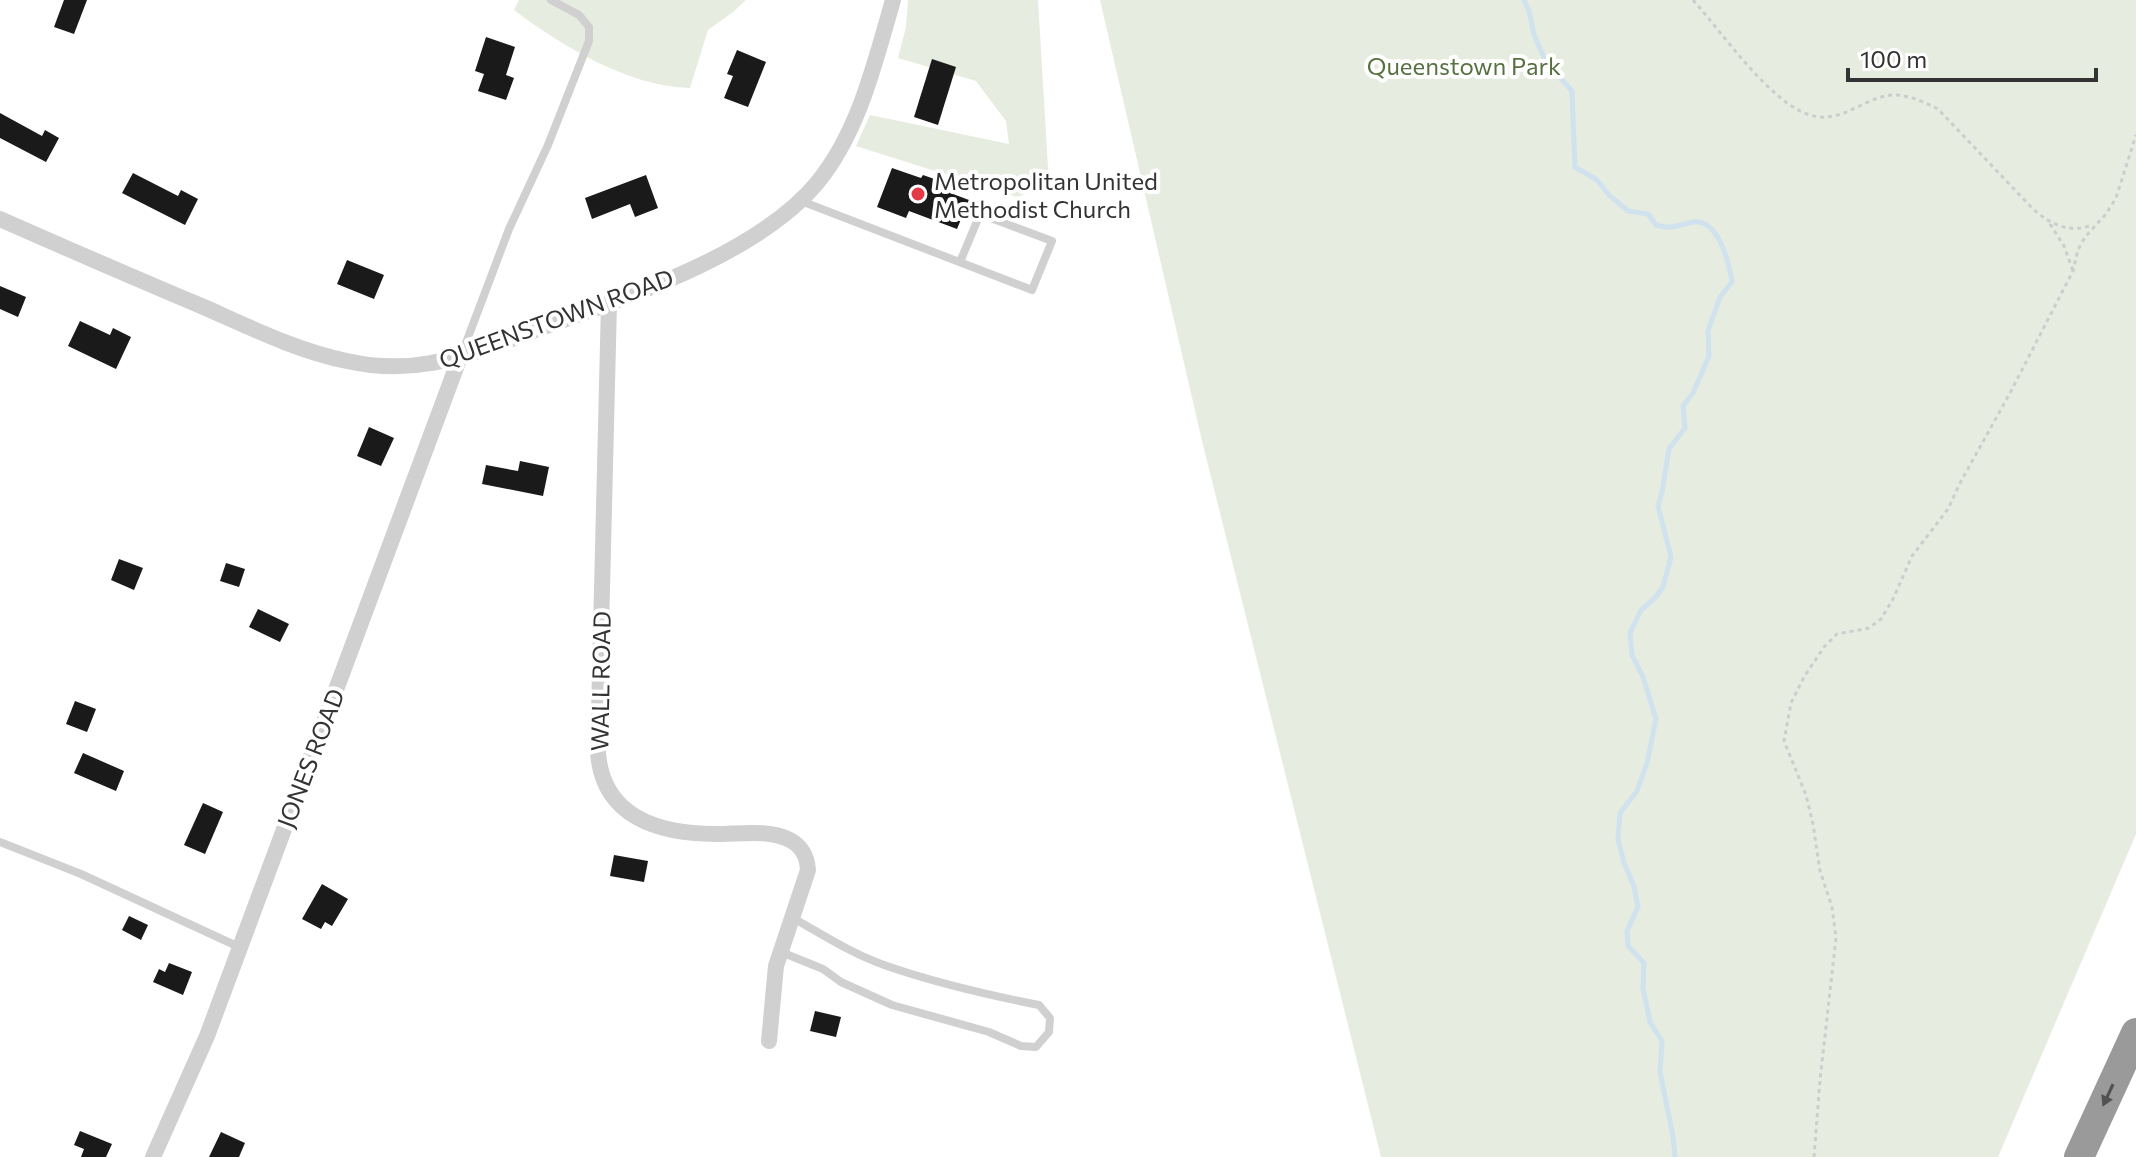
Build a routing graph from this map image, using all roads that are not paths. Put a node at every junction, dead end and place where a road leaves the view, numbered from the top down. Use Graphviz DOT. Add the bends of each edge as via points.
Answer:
graph roads {
  1 [pos="551,0"];
  2 [pos="893,0"];
  3 [pos="801,201"];
  4 [pos="0,219"];
  5 [pos="960,262"];
  6 [pos="609,303"];
  7 [pos="460,357"];
  8 [pos="0,842"];
  9 [pos="793,918"];
  10 [pos="239,947"];
  11 [pos="781,952"];
  12 [pos="2136,1033"];
  13 [pos="769,1041"];
  14 [pos="153,1157"];
  15 [pos="2079,1157"];
  1 -- 7 [label="lane" via="579,15 589,27 589,41"];
  2 -- 3 [label="street, QUEENSTOWN ROAD" via="850,128"];
  3 -- 5 [label="lane"];
  3 -- 6 [label="street, QUEENSTOWN ROAD" via="729,250"];
  4 -- 7 [label="street, QUEENSTOWN ROAD" via="244,325 348,362 400,366"];
  5 -- 5 [label="lane" via="1032,290 1052,241 980,214"];
  6 -- 7 [label="street, QUEENSTOWN ROAD"];
  6 -- 9 [label="street, WALL ROAD" via="599,771 624,810 653,825 790,840 807,858 808,870"];
  7 -- 10 [label="street, JONES ROAD"];
  8 -- 10 [label="lane"];
  9 -- 11 [label="street, WALL ROAD"];
  9 -- 11 [label="lane" via="885,966 1039,1005 1050,1018 1049,1032 1036,1047 1021,1046 892,1005"];
  10 -- 14 [label="street, JONES ROAD" via="207,1036"];
  11 -- 13 [label="street, WALL ROAD"];
  12 -- 15 [label="highway, one-way"];
}
